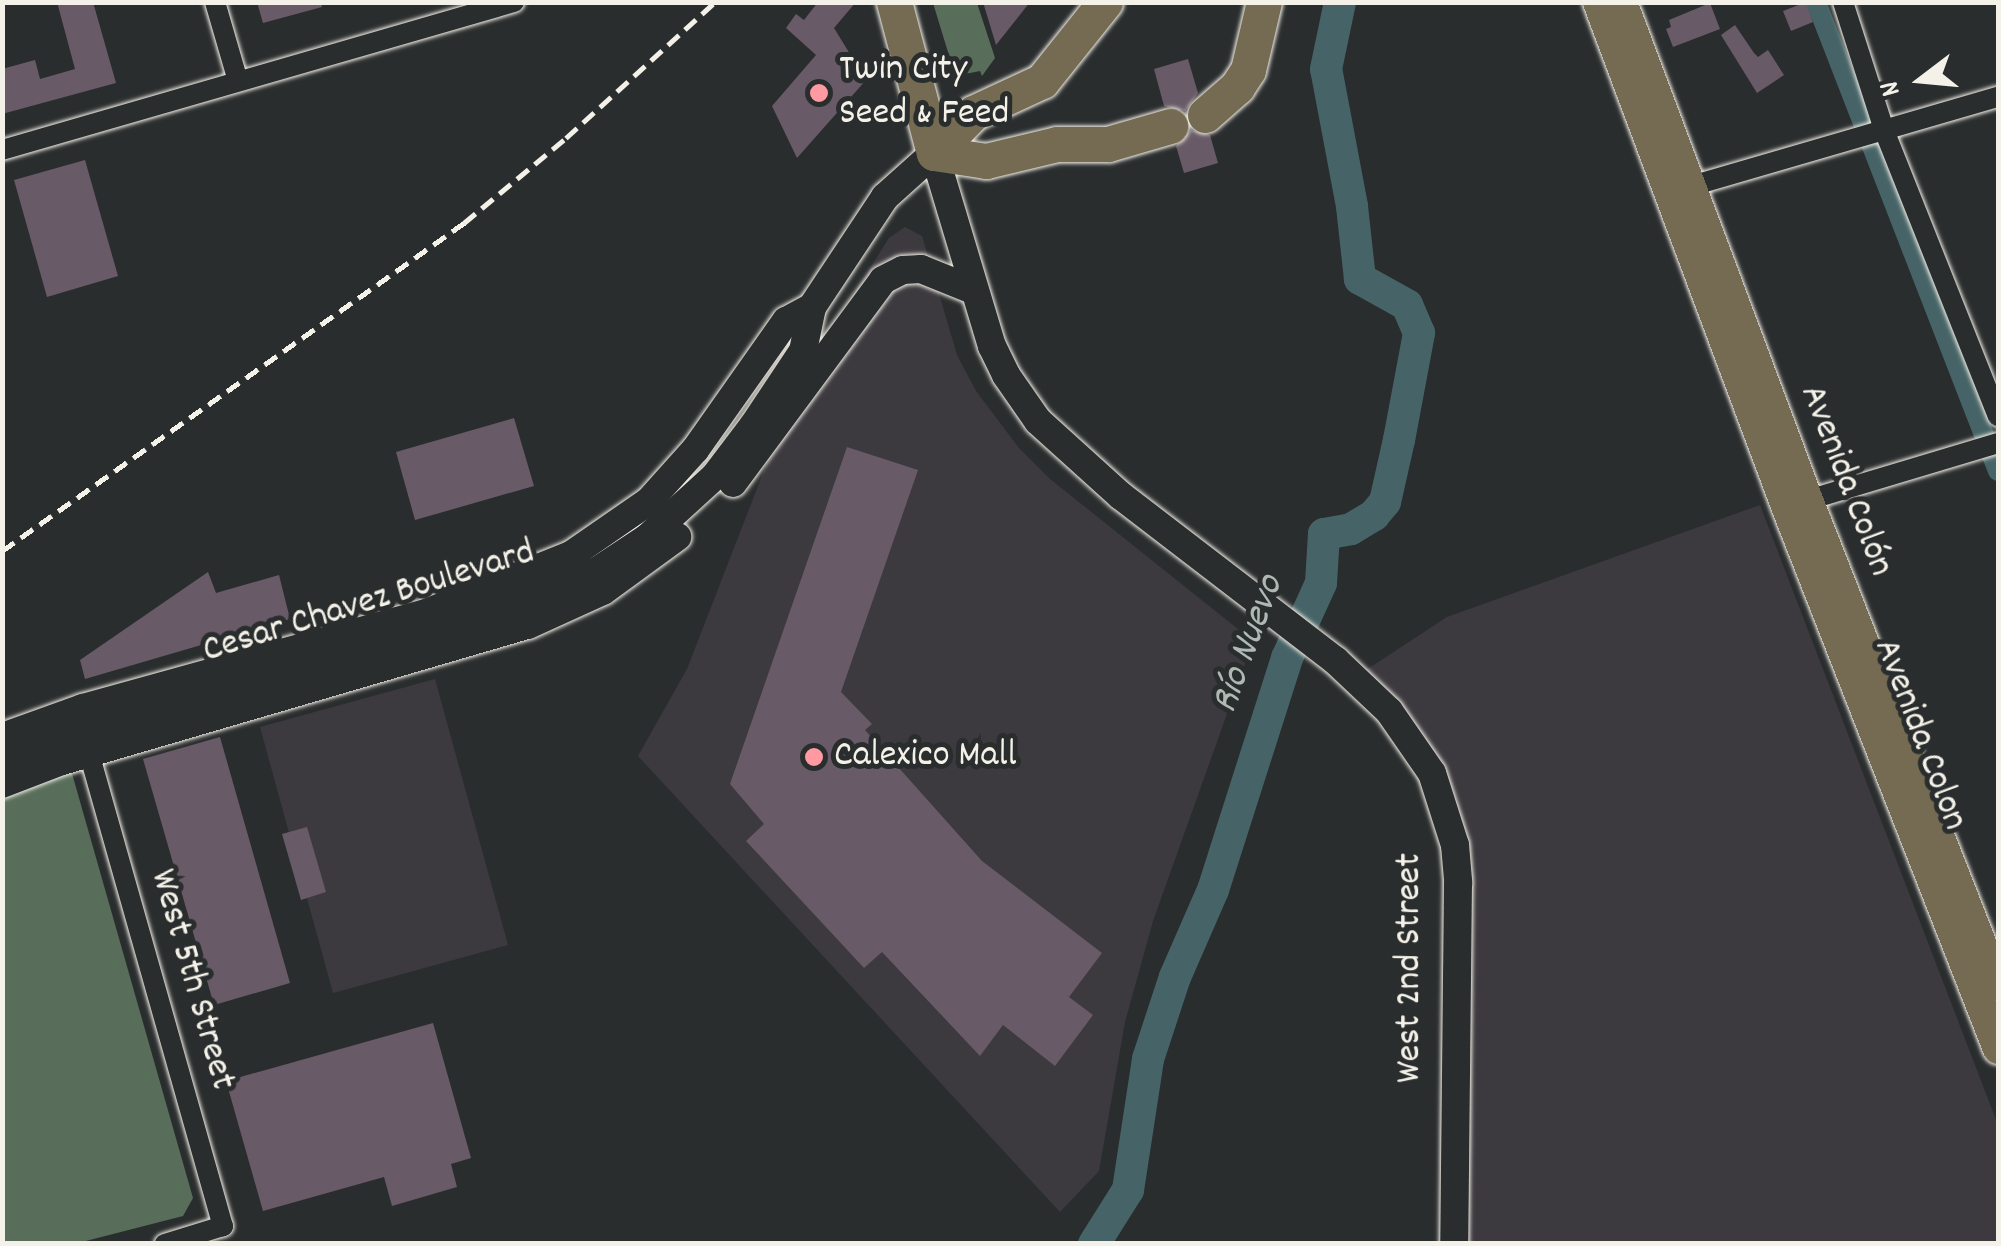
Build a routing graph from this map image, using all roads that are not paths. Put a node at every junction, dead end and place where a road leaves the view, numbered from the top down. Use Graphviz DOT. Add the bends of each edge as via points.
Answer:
graph roads {
  1 [pos="215,2"];
  2 [pos="514,2"];
  3 [pos="894,2"];
  4 [pos="1105,2"];
  5 [pos="1264,2"];
  6 [pos="1598,2"];
  7 [pos="1622,2"];
  8 [pos="1844,2"];
  9 [pos="238,80"];
  10 [pos="1998,97"];
  11 [pos="1205,115"];
  12 [pos="1170,126"];
  13 [pos="1884,130"];
  14 [pos="2,150"];
  15 [pos="934,153"];
  16 [pos="1691,186"];
  17 [pos="972,290"];
  18 [pos="812,307"];
  19 [pos="1998,416"];
  20 [pos="1998,443"];
  21 [pos="1797,503"];
  22 [pos="2,737"];
  23 [pos="89,752"];
  24 [pos="2,761"];
  25 [pos="2,784"];
  26 [pos="1998,986"];
  27 [pos="1998,1049"];
  28 [pos="165,1244"];
  29 [pos="1454,1244"];
  1 -- 9 [label="street"];
  2 -- 9 [label="street"];
  3 -- 15 [label="highway, West 2nd Street"];
  4 -- 15 [label="highway, Cesar Chavez Boulevard" via="1042,81 973,113"];
  5 -- 11 [label="highway" via="1248,70"];
  6 -- 21 [label="main road, Avenida Colón"];
  7 -- 16 [label="main road, Avenida Colón"];
  8 -- 13 [label="street"];
  9 -- 14 [label="street"];
  10 -- 13 [label="street"];
  12 -- 15 [label="highway" via="1108,144 1057,144 986,161"];
  13 -- 16 [label="street"];
  13 -- 19 [label="street"];
  15 -- 17 [label="main road, West 2nd Street"];
  15 -- 18 [label="main road, Cesar Chavez Boulevard" via="885,196"];
  16 -- 21 [label="main road, Avenida Colón"];
  17 -- 23 [label="main road" via="921,270 883,280 730,486 672,542 590,598 451,649"];
  17 -- 29 [label="main road, West 2nd Street" via="1006,376 1056,440 1334,660 1410,736 1432,773 1455,845"];
  18 -- 22 [label="main road, Cesar Chavez Boulevard" via="786,322 695,450 649,501 570,555 426,613 83,708"];
  18 -- 24 [label="main road, Cesar Chavez Boulevard" via="804,350 715,476 647,538 597,570 479,621"];
  20 -- 21 [label="street"];
  21 -- 26 [label="main road, Avenida Colón"];
  21 -- 27 [label="main road, Avenida Colon"];
  23 -- 25 [label="main road"];
  23 -- 28 [label="street, West 5th Street" via="223,1226"];
}
